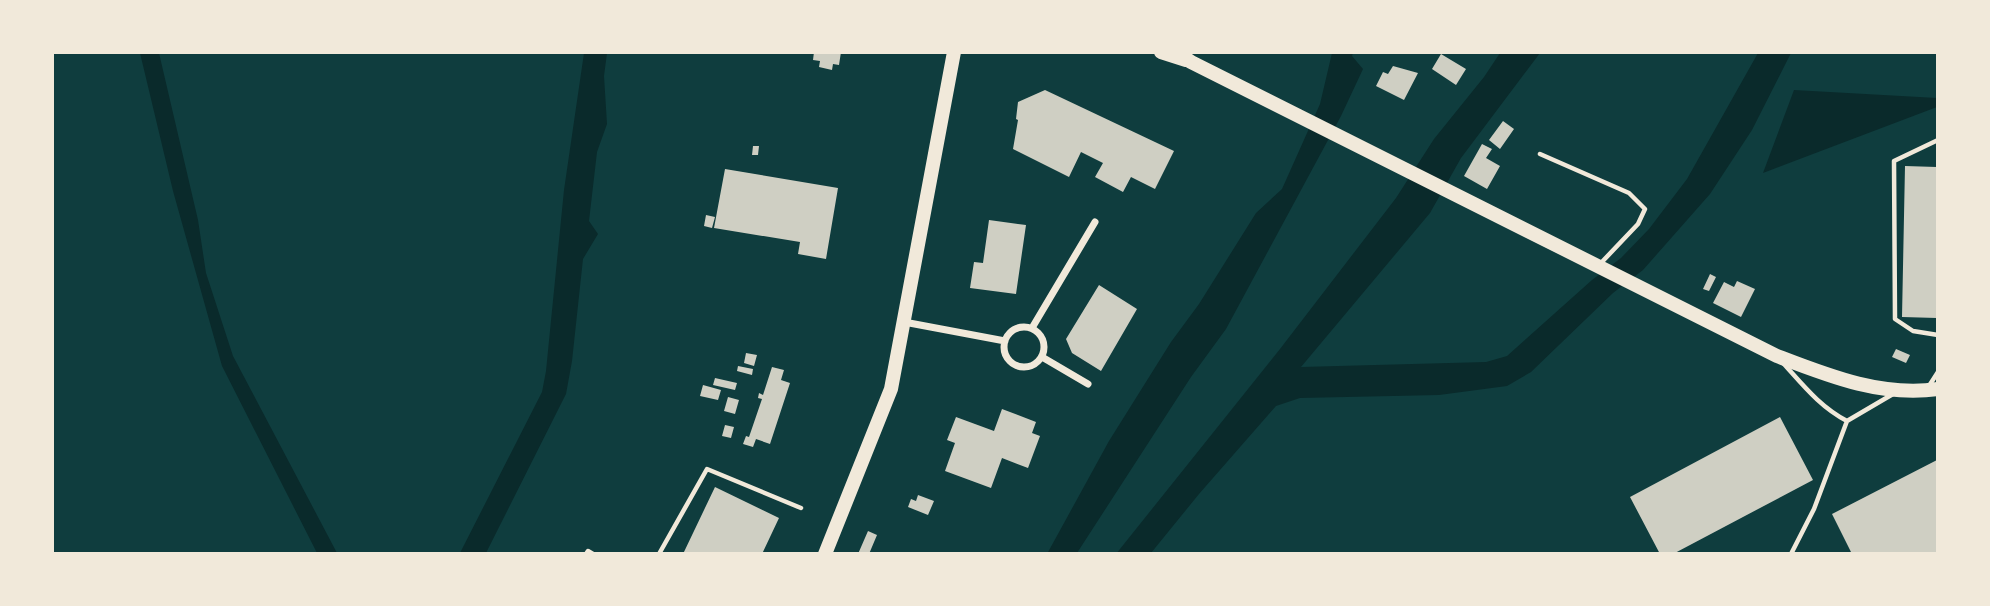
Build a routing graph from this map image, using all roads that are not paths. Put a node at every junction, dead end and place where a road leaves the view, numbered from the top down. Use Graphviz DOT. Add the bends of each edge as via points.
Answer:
graph roads {
  1 [pos="954,52"];
  2 [pos="1161,52"];
  3 [pos="1177,52"];
  4 [pos="1191,62"];
  5 [pos="1937,140"];
  6 [pos="1540,154"];
  7 [pos="1095,222"];
  8 [pos="1602,267"];
  9 [pos="903,322"];
  10 [pos="1032,328"];
  11 [pos="1937,335"];
  12 [pos="1005,341"];
  13 [pos="1777,356"];
  14 [pos="1042,357"];
  15 [pos="1937,372"];
  16 [pos="1088,384"];
  17 [pos="1932,389"];
  18 [pos="1897,391"];
  19 [pos="1847,421"];
  20 [pos="801,508"];
  21 [pos="586,554"];
  22 [pos="593,554"];
  23 [pos="659,554"];
  24 [pos="825,554"];
  25 [pos="1791,554"];
  1 -- 9 [label="main road"];
  2 -- 4 [label="main road"];
  3 -- 4 [label="main road"];
  4 -- 8 [label="main road"];
  5 -- 11 [label="lane" via="1894,161 1895,319 1913,331"];
  6 -- 8 [label="lane" via="1629,193 1646,209"];
  7 -- 10 [label="street"];
  8 -- 13 [label="main road"];
  9 -- 12 [label="street"];
  9 -- 24 [label="main road" via="891,388"];
  10 -- 12 [label="street" via="1019,327"];
  10 -- 14 [label="street" via="1042,337"];
  12 -- 14 [label="street" via="1005,354 1013,364 1026,367"];
  13 -- 18 [label="main road" via="1859,385"];
  13 -- 19 [label="lane" via="1818,402"];
  14 -- 16 [label="street"];
  15 -- 17 [label="lane"];
  17 -- 18 [label="main road"];
  18 -- 19 [label="lane"];
  19 -- 25 [label="lane" via="1814,509"];
  20 -- 23 [label="lane" via="707,469"];
  21 -- 22 [label="lane"];
}
